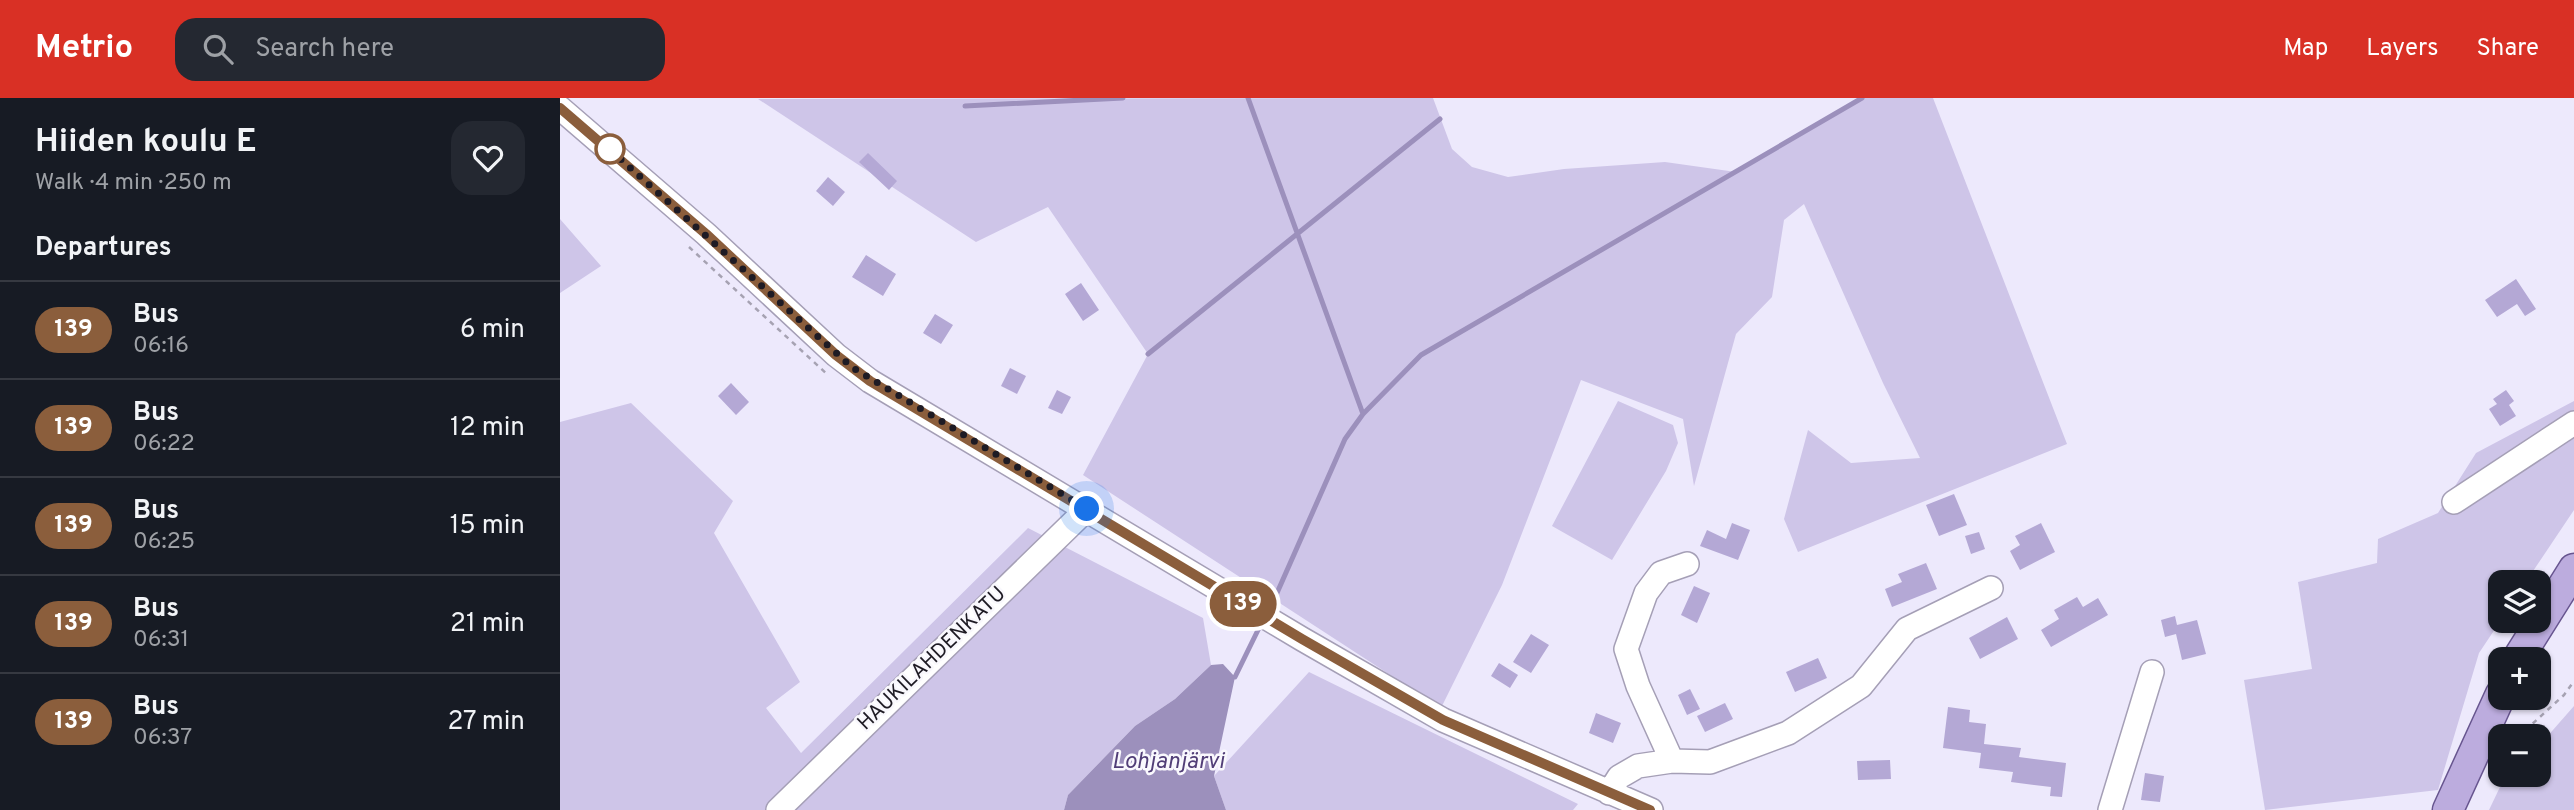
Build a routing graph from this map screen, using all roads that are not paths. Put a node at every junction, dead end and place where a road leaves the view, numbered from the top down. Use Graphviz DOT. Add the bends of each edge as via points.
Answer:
graph roads {
  1 [pos="560,108"];
  2 [pos="2574,423"];
  3 [pos="2454,502"];
  4 [pos="1087,509"];
  5 [pos="1687,564"];
  6 [pos="2574,569"];
  7 [pos="1991,588"];
  8 [pos="2525,647"];
  9 [pos="2152,672"];
  10 [pos="2494,710"];
  11 [pos="1672,761"];
  12 [pos="1609,793"];
  13 [pos="778,810"];
  14 [pos="1651,810"];
  15 [pos="2110,810"];
  16 [pos="2448,810"];
  1 -- 4 [label="street" via="870,381"];
  2 -- 3 [label="street"];
  4 -- 12 [label="street" via="1443,720"];
  4 -- 13 [label="street, HAUKILAHDENKATU"];
  5 -- 11 [label="street" via="1661,573 1646,593 1626,649"];
  6 -- 8 [label="main road"];
  7 -- 11 [label="street" via="1907,629 1861,686 1788,733 1710,762"];
  9 -- 15 [label="street"];
  10 -- 16 [label="main road"];
  11 -- 12 [label="street" via="1638,766 1619,777"];
  12 -- 14 [label="street"];
}
